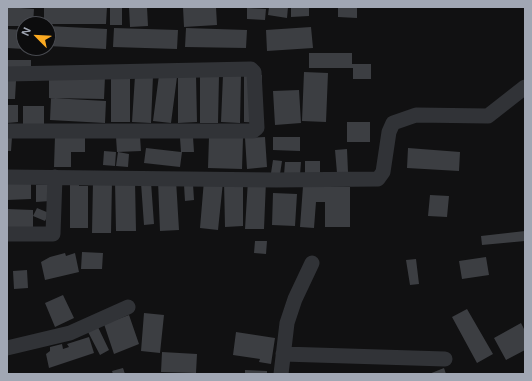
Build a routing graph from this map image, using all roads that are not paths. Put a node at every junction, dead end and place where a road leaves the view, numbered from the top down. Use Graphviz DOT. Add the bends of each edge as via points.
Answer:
graph roads {
  1 [pos="7,74"];
  2 [pos="525,87"];
  3 [pos="7,131"];
  4 [pos="7,177"];
  5 [pos="55,177"];
  6 [pos="7,234"];
  7 [pos="312,263"];
  8 [pos="128,307"];
  9 [pos="7,348"];
  10 [pos="283,354"];
  11 [pos="445,360"];
  12 [pos="281,374"];
  1 -- 3 [label="street" via="251,69 254,72 257,128"];
  2 -- 5 [label="street" via="488,116 416,115 393,123 389,132 383,172 378,179"];
  4 -- 5 [label="street"];
  5 -- 6 [label="street" via="52,234"];
  7 -- 10 [label="street" via="289,317"];
  8 -- 9 [label="street" via="70,333"];
  10 -- 11 [label="street"];
  10 -- 12 [label="street"];
}
